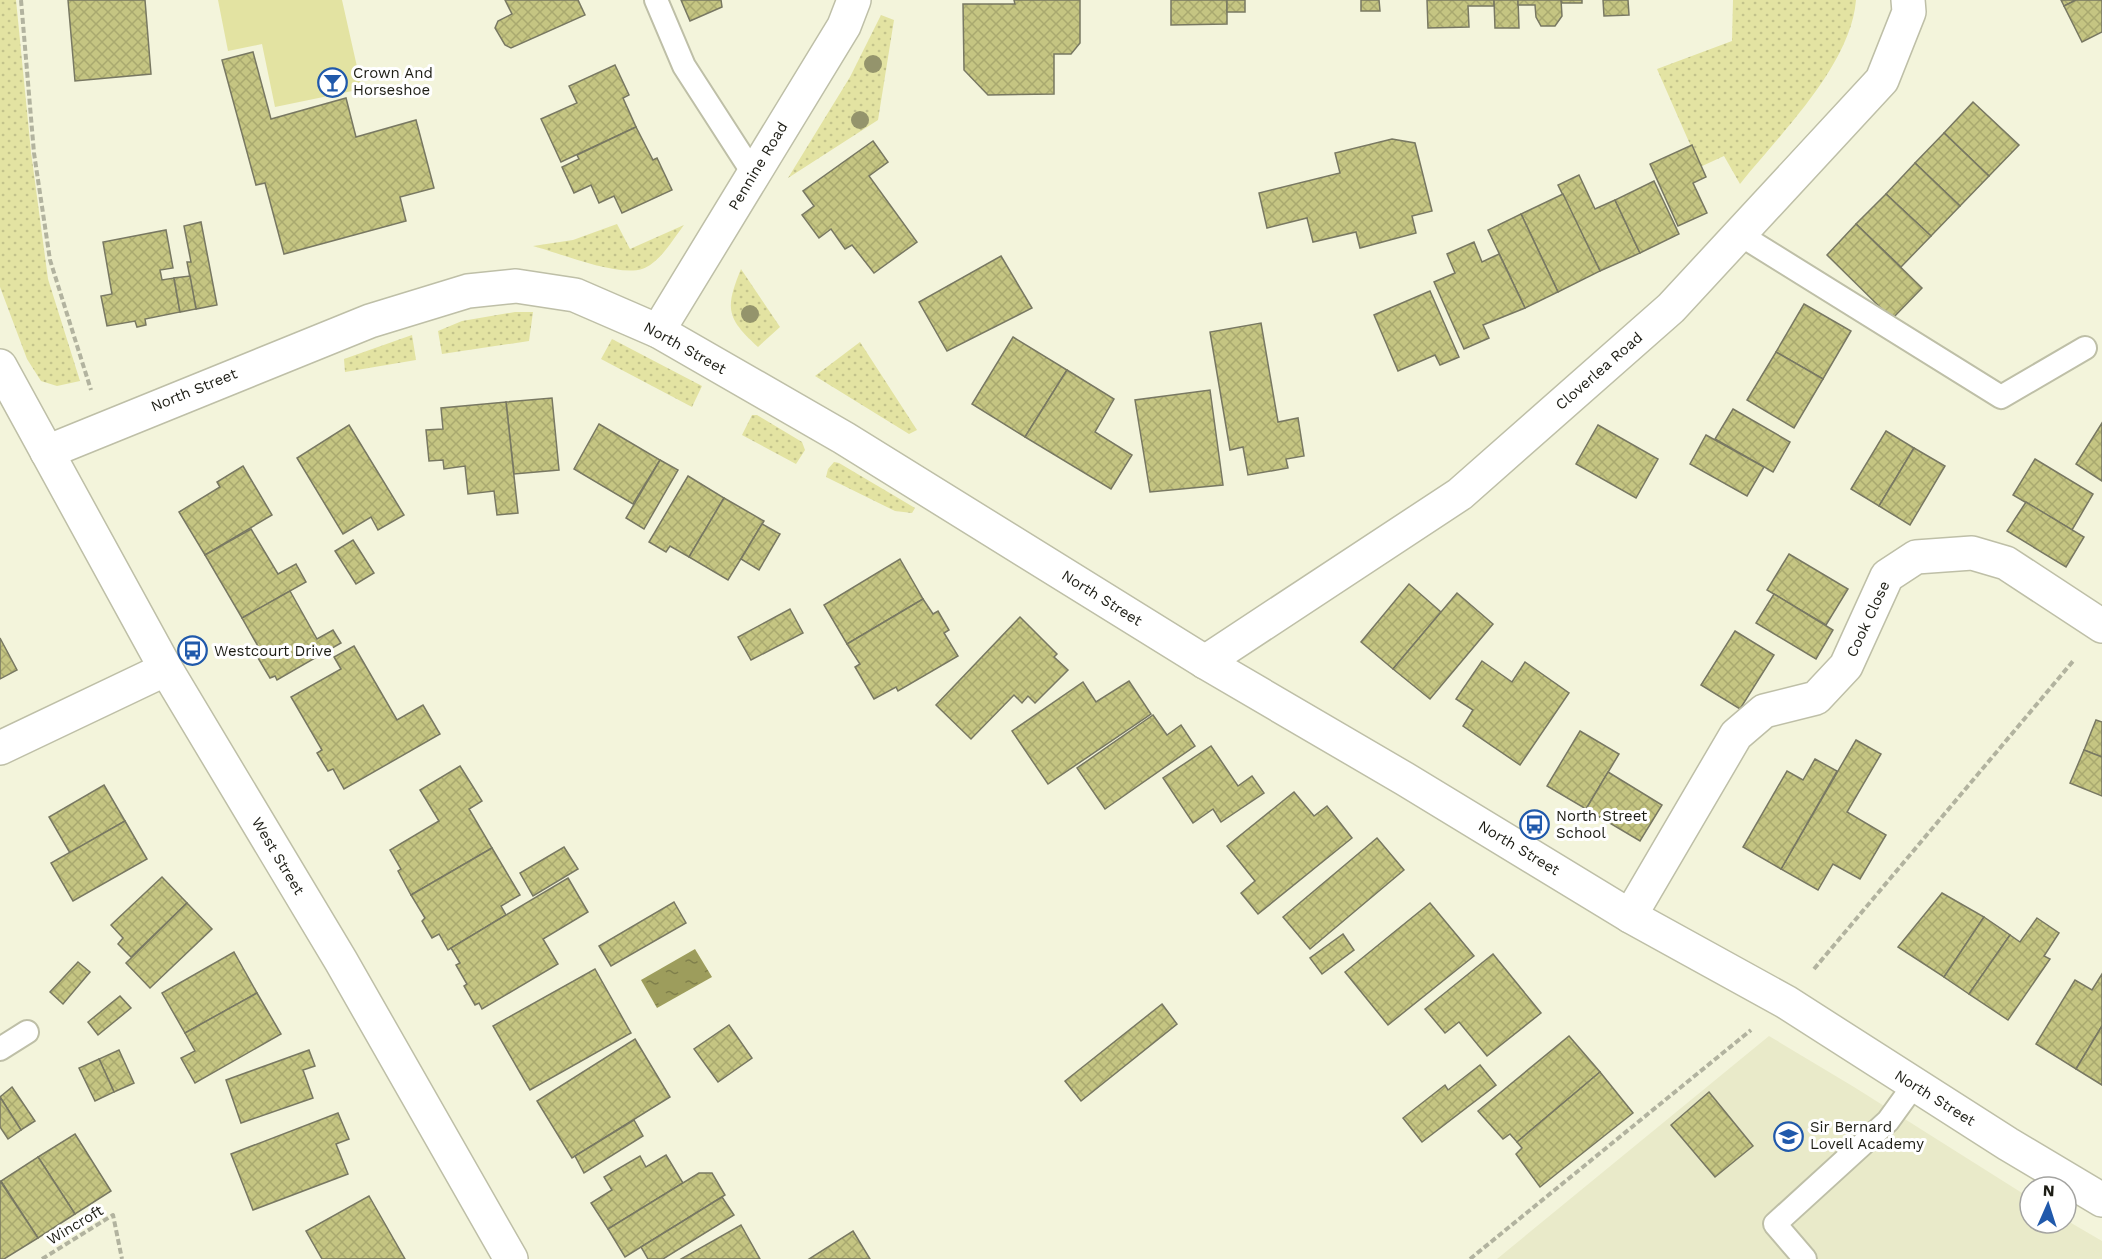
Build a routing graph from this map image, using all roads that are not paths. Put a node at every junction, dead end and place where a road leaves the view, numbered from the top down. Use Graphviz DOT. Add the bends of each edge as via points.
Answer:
graph roads {
  1 [pos="656,0"];
  2 [pos="854,0"];
  3 [pos="1908,0"];
  4 [pos="753,173"];
  5 [pos="1739,234"];
  6 [pos="658,331"];
  7 [pos="2085,348"];
  8 [pos="0,366"];
  9 [pos="47,452"];
  10 [pos="2102,626"];
  11 [pos="1205,662"];
  12 [pos="166,669"];
  13 [pos="0,748"];
  14 [pos="1630,916"];
  15 [pos="27,1032"];
  16 [pos="0,1049"];
  17 [pos="1914,1085"];
  18 [pos="2102,1200"];
  19 [pos="511,1259"];
  20 [pos="1805,1259"];
  1 -- 4 [label="lane" via="684,66"];
  2 -- 4 [label="street, Pennine Road" via="844,26"];
  3 -- 5 [label="street, Cloverlea Road" via="1909,12 1882,80"];
  4 -- 6 [label="street, Pennine Road"];
  5 -- 7 [label="lane" via="2001,397"];
  5 -- 11 [label="street, Cloverlea Road" via="1671,308 1460,494"];
  6 -- 9 [label="street, North Street" via="575,295 516,286 468,291 370,321"];
  6 -- 11 [label="street, North Street" via="844,438"];
  8 -- 9 [label="street, West Street"];
  9 -- 12 [label="street, West Street"];
  10 -- 14 [label="street, Cook Close" via="2006,563 1972,553 1916,557 1887,576 1846,666 1816,698 1764,711 1736,735"];
  11 -- 14 [label="street, North Street" via="1405,778"];
  12 -- 13 [label="street"];
  12 -- 19 [label="street, West Street" via="341,961"];
  14 -- 17 [label="street, North Street" via="1786,1002"];
  15 -- 16 [label="lane"];
  17 -- 18 [label="street, North Street"];
  17 -- 20 [label="lane" via="1888,1121 1775,1224"];
}
